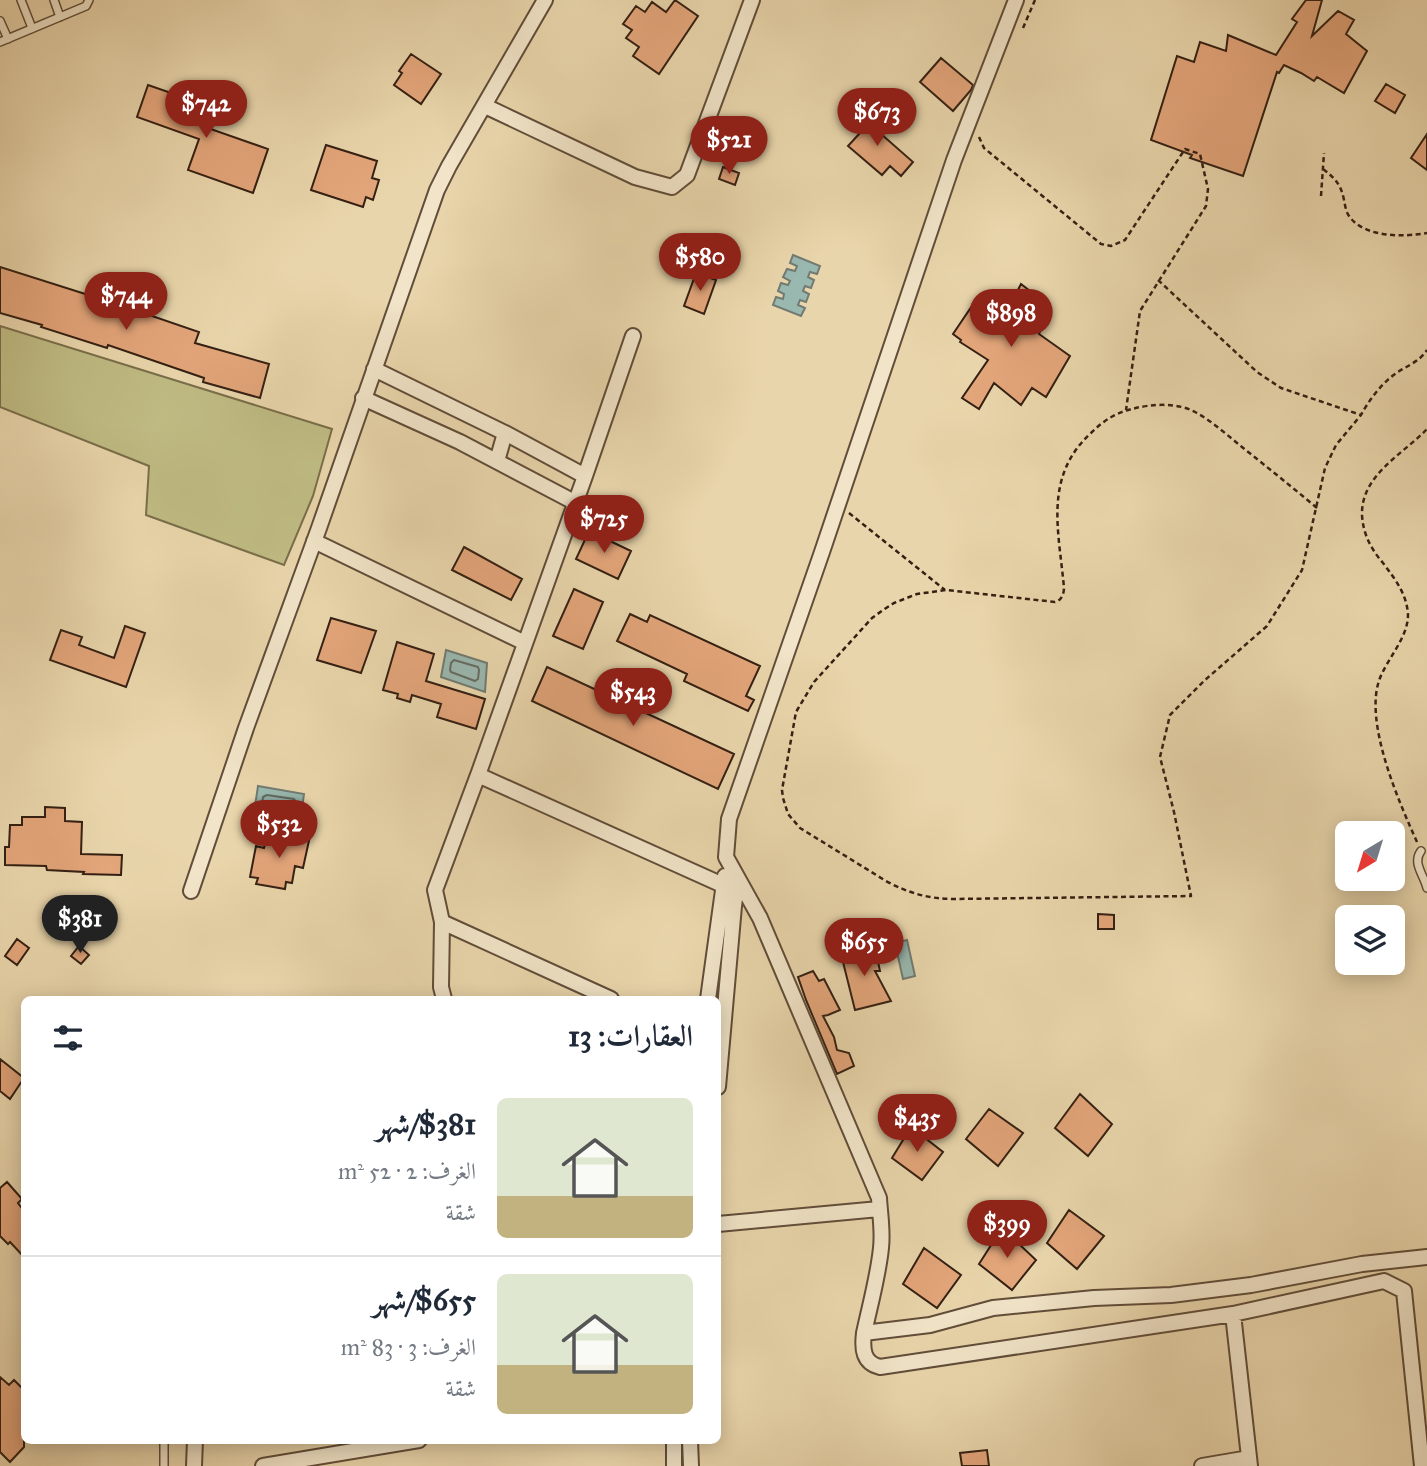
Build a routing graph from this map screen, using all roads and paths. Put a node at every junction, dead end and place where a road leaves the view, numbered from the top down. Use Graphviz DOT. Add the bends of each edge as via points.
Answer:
graph roads {
  1 [pos="21,0"];
  2 [pos="54,0"];
  3 [pos="545,0"];
  4 [pos="752,0"];
  5 [pos="1016,0"];
  6 [pos="1035,0"];
  7 [pos="89,1"];
  8 [pos="60,17"];
  9 [pos="0,21"];
  10 [pos="32,29"];
  11 [pos="1019,37"];
  12 [pos="8,39"];
  13 [pos="0,42"];
  14 [pos="485,106"];
  15 [pos="978,133"];
  16 [pos="1324,153"];
  17 [pos="1323,169"];
  18 [pos="1321,197"];
  19 [pos="1427,233"];
  20 [pos="1158,281"];
  21 [pos="633,336"];
  22 [pos="1427,350"];
  23 [pos="374,369"];
  24 [pos="363,398"];
  25 [pos="1126,410"];
  26 [pos="1361,415"];
  27 [pos="1427,429"];
  28 [pos="505,433"];
  29 [pos="497,461"];
  30 [pos="585,476"];
  31 [pos="576,503"];
  32 [pos="839,504"];
  33 [pos="1317,508"];
  34 [pos="314,541"];
  35 [pos="946,590"];
  36 [pos="525,643"];
  37 [pos="478,775"];
  38 [pos="1420,851"];
  39 [pos="733,886"];
  40 [pos="1427,888"];
  41 [pos="191,891"];
  42 [pos="442,922"];
  43 [pos="443,996"];
  44 [pos="604,996"];
  45 [pos="709,996"];
  46 [pos="721,1036"];
  47 [pos="880,1209"];
  48 [pos="721,1224"];
  49 [pos="1427,1256"];
  50 [pos="1233,1314"];
  51 [pos="864,1334"];
  52 [pos="164,1444"];
  53 [pos="195,1444"];
  54 [pos="373,1444"];
  55 [pos="674,1444"];
  56 [pos="690,1444"];
  57 [pos="350,1446"];
  58 [pos="1249,1462"];
  59 [pos="164,1466"];
  60 [pos="194,1466"];
  61 [pos="263,1466"];
  62 [pos="674,1466"];
  63 [pos="691,1466"];
  64 [pos="1202,1466"];
  65 [pos="1422,1466"];
  1 -- 10 [label="lane"];
  2 -- 8 [label="lane"];
  3 -- 14 [label="street"];
  4 -- 14 [label="street" via="687,175 672,187 635,177"];
  5 -- 32 [label="street" via="954,160"];
  6 -- 11 [label="path"];
  7 -- 8 [label="lane"];
  8 -- 10 [label="lane"];
  9 -- 12 [label="lane"];
  10 -- 12 [label="lane"];
  12 -- 13 [label="lane"];
  14 -- 23 [label="street" via="437,190"];
  15 -- 20 [label="path" via="984,148 1101,244 1111,246 1125,240 1185,149 1200,154 1208,189 1206,206"];
  16 -- 17 [label="path"];
  17 -- 18 [label="path"];
  17 -- 19 [label="path" via="1341,187 1349,216 1364,228 1391,236"];
  20 -- 25 [label="path" via="1138,317"];
  20 -- 26 [label="path" via="1257,372 1281,388"];
  21 -- 30 [label="street"];
  22 -- 26 [label="path" via="1390,378"];
  23 -- 24 [label="street"];
  23 -- 28 [label="street"];
  24 -- 29 [label="street"];
  24 -- 34 [label="street"];
  25 -- 33 [label="path" via="1154,405 1193,411"];
  25 -- 35 [label="path" via="1104,420 1080,443 1061,479 1057,512 1064,593 1060,600"];
  26 -- 33 [label="path" via="1336,445 1325,468"];
  27 -- 38 [label="path" via="1380,472 1362,505 1366,537 1398,583 1408,612 1401,638 1379,679 1376,711 1388,768"];
  28 -- 29 [label="street"];
  28 -- 30 [label="street"];
  29 -- 31 [label="street"];
  30 -- 31 [label="street"];
  31 -- 36 [label="street"];
  32 -- 35 [label="path"];
  32 -- 39 [label="street" via="729,818 726,858"];
  33 -- 35 [label="path" via="1302,570 1267,626 1170,715 1160,757 1191,895 930,897 886,881 793,821 782,790 796,712 804,696 872,618 906,598"];
  34 -- 36 [label="street"];
  34 -- 41 [label="street"];
  36 -- 37 [label="street"];
  37 -- 39 [label="street"];
  37 -- 42 [label="street" via="435,890"];
  38 -- 40 [label="lane" via="1416,858"];
  39 -- 45 [label="street"];
  39 -- 46 [label="street"];
  39 -- 47 [label="street" via="760,918 875,1186"];
  42 -- 43 [label="street"];
  42 -- 44 [label="street"];
  47 -- 48 [label="street"];
  47 -- 51 [label="street" via="881,1247"];
  49 -- 51 [label="street" via="1251,1285 993,1308 930,1325"];
  50 -- 51 [label="street" via="880,1367 866,1360"];
  50 -- 58 [label="street"];
  50 -- 65 [label="street" via="1384,1281 1404,1291"];
  52 -- 59 [label="lane"];
  53 -- 60 [label="street"];
  54 -- 57 [label="street"];
  55 -- 62 [label="street"];
  56 -- 63 [label="street"];
  57 -- 61 [label="street"];
  58 -- 64 [label="street"];
}
